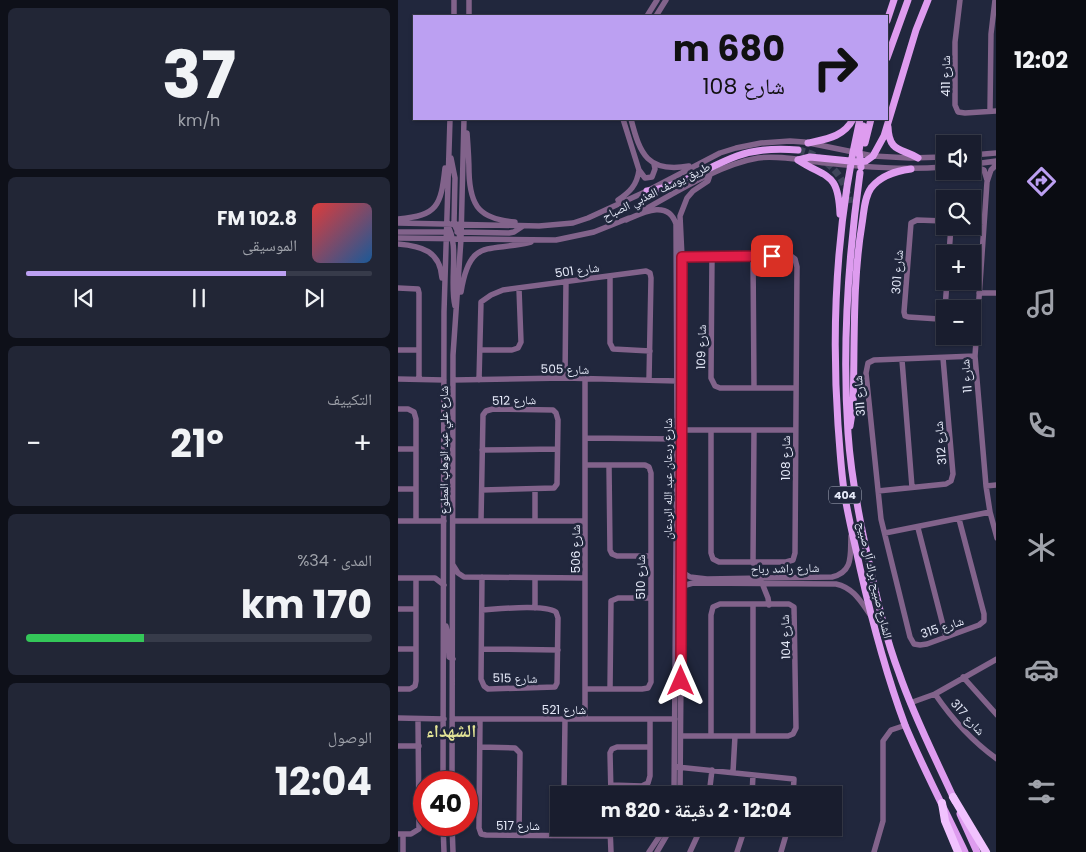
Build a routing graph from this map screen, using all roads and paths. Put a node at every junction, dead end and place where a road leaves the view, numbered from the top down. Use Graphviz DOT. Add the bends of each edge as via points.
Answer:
graph roads {
  1 [pos="454,0"];
  2 [pos="469,0"];
  3 [pos="657,0"];
  4 [pos="666,0"];
  5 [pos="906,0"];
  6 [pos="928,0"];
  7 [pos="960,0"];
  8 [pos="995,0"];
  9 [pos="893,2"];
  10 [pos="454,15"];
  11 [pos="469,15"];
  12 [pos="648,15"];
  13 [pos="657,15"];
  14 [pos="888,18"];
  15 [pos="888,55"];
  16 [pos="993,111"];
  17 [pos="450,120"];
  18 [pos="450,120"];
  19 [pos="465,120"];
  20 [pos="465,120"];
  21 [pos="623,120"];
  22 [pos="631,120"];
  23 [pos="852,120"];
  24 [pos="860,120"];
  25 [pos="865,120"];
  26 [pos="870,120"];
  27 [pos="888,121"];
  28 [pos="808,143"];
  29 [pos="865,143"];
  30 [pos="798,150"];
  31 [pos="996,153"];
  32 [pos="981,154"];
  33 [pos="873,156"];
  34 [pos="936,157"];
  35 [pos="918,158"];
  36 [pos="798,160"];
  37 [pos="858,161"];
  38 [pos="851,163"];
  39 [pos="996,163"];
  40 [pos="654,164"];
  41 [pos="981,164"];
  42 [pos="696,165"];
  43 [pos="936,167"];
  44 [pos="981,168"];
  45 [pos="911,169"];
  46 [pos="639,170"];
  47 [pos="710,175"];
  48 [pos="987,182"];
  49 [pos="647,191"];
  50 [pos="850,203"];
  51 [pos="602,210"];
  52 [pos="680,216"];
  53 [pos="673,217"];
  54 [pos="398,219"];
  55 [pos="626,220"];
  56 [pos="936,221"];
  57 [pos="984,222"];
  58 [pos="398,224"];
  59 [pos="461,224"];
  60 [pos="523,226"];
  61 [pos="540,226"];
  62 [pos="841,228"];
  63 [pos="398,232"];
  64 [pos="452,232"];
  65 [pos="398,238"];
  66 [pos="461,238"];
  67 [pos="540,240"];
  68 [pos="398,244"];
  69 [pos="712,256"];
  70 [pos="753,256"];
  71 [pos="682,257"];
  72 [pos="610,276"];
  73 [pos="566,281"];
  74 [pos="398,288"];
  75 [pos="519,288"];
  76 [pos="979,293"];
  77 [pos="996,293"];
  78 [pos="456,311"];
  79 [pos="444,312"];
  80 [pos="936,319"];
  81 [pos="454,328"];
  82 [pos="680,329"];
  83 [pos="398,350"];
  84 [pos="418,350"];
  85 [pos="480,350"];
  86 [pos="650,350"];
  87 [pos="975,356"];
  88 [pos="943,358"];
  89 [pos="902,360"];
  90 [pos="847,361"];
  91 [pos="565,378"];
  92 [pos="398,379"];
  93 [pos="419,379"];
  94 [pos="444,380"];
  95 [pos="453,380"];
  96 [pos="479,380"];
  97 [pos="585,380"];
  98 [pos="649,380"];
  99 [pos="677,381"];
  100 [pos="754,387"];
  101 [pos="795,388"];
  102 [pos="398,409"];
  103 [pos="683,430"];
  104 [pos="711,430"];
  105 [pos="754,430"];
  106 [pos="795,430"];
  107 [pos="848,434"];
  108 [pos="585,438"];
  109 [pos="677,439"];
  110 [pos="398,449"];
  111 [pos="416,449"];
  112 [pos="557,449"];
  113 [pos="482,450"];
  114 [pos="585,465"];
  115 [pos="609,466"];
  116 [pos="996,485"];
  117 [pos="680,486"];
  118 [pos="986,486"];
  119 [pos="912,488"];
  120 [pos="416,489"];
  121 [pos="398,490"];
  122 [pos="482,490"];
  123 [pos="535,490"];
  124 [pos="878,491"];
  125 [pos="990,512"];
  126 [pos="959,519"];
  127 [pos="398,520"];
  128 [pos="416,521"];
  129 [pos="444,521"];
  130 [pos="453,521"];
  131 [pos="481,521"];
  132 [pos="535,521"];
  133 [pos="585,521"];
  134 [pos="679,521"];
  135 [pos="918,528"];
  136 [pos="852,529"];
  137 [pos="885,533"];
  138 [pos="996,538"];
  139 [pos="650,556"];
  140 [pos="753,563"];
  141 [pos="453,565"];
  142 [pos="444,571"];
  143 [pos="682,572"];
  144 [pos="464,577"];
  145 [pos="482,577"];
  146 [pos="398,578"];
  147 [pos="416,578"];
  148 [pos="435,578"];
  149 [pos="535,578"];
  150 [pos="585,578"];
  151 [pos="694,581"];
  152 [pos="762,583"];
  153 [pos="444,585"];
  154 [pos="453,586"];
  155 [pos="682,589"];
  156 [pos="650,598"];
  157 [pos="753,605"];
  158 [pos="769,605"];
  159 [pos="535,608"];
  160 [pos="398,609"];
  161 [pos="416,609"];
  162 [pos="482,610"];
  163 [pos="871,616"];
  164 [pos="444,622"];
  165 [pos="946,637"];
  166 [pos="398,649"];
  167 [pos="416,649"];
  168 [pos="482,649"];
  169 [pos="558,650"];
  170 [pos="453,659"];
  171 [pos="996,659"];
  172 [pos="964,677"];
  173 [pos="398,689"];
  174 [pos="585,689"];
  175 [pos="610,689"];
  176 [pos="935,694"];
  177 [pos="910,703"];
  178 [pos="996,714"];
  179 [pos="398,718"];
  180 [pos="585,718"];
  181 [pos="418,719"];
  182 [pos="444,719"];
  183 [pos="452,719"];
  184 [pos="480,719"];
  185 [pos="564,719"];
  186 [pos="650,719"];
  187 [pos="675,719"];
  188 [pos="906,725"];
  189 [pos="681,736"];
  190 [pos="711,736"];
  191 [pos="735,736"];
  192 [pos="753,736"];
  193 [pos="398,746"];
  194 [pos="419,746"];
  195 [pos="480,747"];
  196 [pos="650,748"];
  197 [pos="996,759"];
  198 [pos="678,767"];
  199 [pos="712,770"];
  200 [pos="444,771"];
  201 [pos="452,771"];
  202 [pos="733,772"];
  203 [pos="753,775"];
  204 [pos="611,785"];
  205 [pos="564,786"];
  206 [pos="675,786"];
  207 [pos="679,786"];
  208 [pos="710,786"];
  209 [pos="752,786"];
  210 [pos="794,786"];
  211 [pos="953,797"];
  212 [pos="942,803"];
  213 [pos="401,834"];
  214 [pos="519,835"];
  215 [pos="550,835"];
  216 [pos="443,836"];
  217 [pos="452,836"];
  218 [pos="610,836"];
  219 [pos="660,836"];
  220 [pos="666,836"];
  221 [pos="697,836"];
  222 [pos="742,836"];
  223 [pos="786,836"];
  224 [pos="403,852"];
  225 [pos="444,852"];
  226 [pos="453,852"];
  227 [pos="611,852"];
  228 [pos="649,852"];
  229 [pos="657,852"];
  230 [pos="690,852"];
  231 [pos="736,852"];
  232 [pos="781,852"];
  233 [pos="874,852"];
  234 [pos="958,852"];
  235 [pos="966,852"];
  236 [pos="977,852"];
  237 [pos="986,852"];
  1 -- 10 [label="street"];
  2 -- 11 [label="street"];
  3 -- 12 [label="street"];
  4 -- 13 [label="street"];
  5 -- 15 [label="main road"];
  6 -- 27 [label="main road"];
  7 -- 16 [label="street, شارع 411" via="955,42 955,105 958,112"];
  8 -- 16 [label="street" via="990,54"];
  9 -- 14 [label="main road"];
  17 -- 64 [label="street" via="449,153 455,178"];
  18 -- 54 [label="street" via="443,192 438,203 424,215"];
  19 -- 59 [label="street"];
  20 -- 61 [label="street" via="470,192 479,210 490,218"];
  21 -- 46 [label="street"];
  22 -- 40 [label="street" via="642,151"];
  23 -- 28 [label="main road" via="847,128 834,136"];
  24 -- 37 [label="main road, الشارع صبيح براك آل صبيح / 404"];
  25 -- 37 [label="main road"];
  26 -- 29 [label="main road"];
  27 -- 33 [label="main road"];
  27 -- 35 [label="main road" via="888,133 894,146"];
  28 -- 37 [label="street, طريق يوسف العذبي الصباح"];
  28 -- 42 [label="street, طريق يوسف العذبي الصباح" via="749,145 720,153"];
  30 -- 49 [label="main road" via="749,152 675,184"];
  31 -- 32 [label="street"];
  33 -- 35 [label="street"];
  33 -- 37 [label="main road"];
  34 -- 35 [label="street"];
  36 -- 38 [label="main road" via="810,157"];
  36 -- 47 [label="street, طريق يوسف العذبي الصباح" via="759,158"];
  36 -- 62 [label="main road" via="823,173 832,182 839,198"];
  37 -- 38 [label="main road, الشارع صبيح براك آل صبيح / 404"];
  37 -- 38 [label="street"];
  37 -- 45 [label="street"];
  37 -- 90 [label="main road, الشارع صبيح براك آل صبيح / 404" via="849,260"];
  38 -- 62 [label="main road, الشارع صبيح براك آل صبيح / 404"];
  39 -- 41 [label="street"];
  39 -- 48 [label="street, شارع 11"];
  40 -- 42 [label="street" via="663,168"];
  40 -- 46 [label="street" via="654,173 649,178 642,176"];
  42 -- 49 [label="street, طريق يوسف العذبي الصباح"];
  43 -- 45 [label="street"];
  44 -- 48 [label="street"];
  45 -- 107 [label="main road" via="881,178 865,202 856,270 853,407"];
  46 -- 51 [label="street" via="632,189"];
  47 -- 52 [label="street, شارع ردعان عبد الله الردعان" via="708,181 687,198"];
  47 -- 55 [label="street, طريق يوسف العذبي الصباح"];
  48 -- 57 [label="street, شارع 11"];
  49 -- 51 [label="street, طريق يوسف العذبي الصباح"];
  50 -- 90 [label="main road" via="843,323"];
  51 -- 61 [label="street, طريق يوسف العذبي الصباح" via="573,223"];
  52 -- 53 [label="street" via="676,213"];
  52 -- 71 [label="street, شارع ردعان عبد الله الردعان"];
  53 -- 55 [label="street" via="667,211 656,209"];
  53 -- 82 [label="street, شارع ردعان عبد الله الردعان" via="676,224"];
  55 -- 67 [label="street, طريق يوسف العذبي الصباح" via="575,237"];
  56 -- 80 [label="street, شارع 301" via="916,220 911,223 904,312 908,317"];
  57 -- 76 [label="street, شارع 11"];
  58 -- 64 [label="street, طريق يوسف العذبي الصباح"];
  59 -- 60 [label="street, طريق يوسف العذبي الصباح"];
  59 -- 64 [label="street, طريق يوسف العذبي الصباح"];
  60 -- 61 [label="street, طريق يوسف العذبي الصباح"];
  60 -- 64 [label="street" via="508,233"];
  62 -- 136 [label="main road, الشارع صبيح براك آل صبيح / 404" via="836,281 836,392 842,479"];
  63 -- 64 [label="street"];
  64 -- 65 [label="street, طريق يوسف العذبي الصباح"];
  64 -- 66 [label="street, شارع علي عبد الوهاب المطوع"];
  64 -- 78 [label="street" via="452,288"];
  64 -- 79 [label="street, شارع علي عبد الوهاب المطوع"];
  66 -- 67 [label="street, طريق يوسف العذبي الصباح"];
  66 -- 78 [label="street, شارع علي عبد الوهاب المطوع"];
  67 -- 81 [label="street" via="488,248 475,256 466,271"];
  68 -- 79 [label="street" via="420,247 436,259 441,272"];
  69 -- 70 [label="street, شارع 108"];
  69 -- 71 [label="street, شارع 108"];
  69 -- 100 [label="street, شارع 109" via="711,378 714,386 720,388"];
  70 -- 100 [label="street"];
  70 -- 101 [label="street, شارع 108" via="791,256 795,259"];
  71 -- 82 [label="street, شارع ردعان عبد الله الردعان"];
  72 -- 73 [label="street, شارع 501"];
  72 -- 86 [label="street" via="610,343 613,349"];
  72 -- 86 [label="street, شارع 501" via="637,271 650,273"];
  73 -- 75 [label="street, شارع 501"];
  73 -- 91 [label="street"];
  74 -- 84 [label="street" via="418,289"];
  75 -- 85 [label="street, شارع 501" via="502,290 480,302"];
  75 -- 85 [label="street" via="521,342 518,348"];
  76 -- 77 [label="street"];
  76 -- 87 [label="street, شارع 11"];
  78 -- 81 [label="street, شارع علي عبد الوهاب المطوع"];
  79 -- 94 [label="street, شارع علي عبد الوهاب المطوع"];
  81 -- 95 [label="street, شارع علي عبد الوهاب المطوع"];
  82 -- 99 [label="street, شارع ردعان عبد الله الردعان"];
  82 -- 103 [label="street, شارع ردعان عبد الله الردعان"];
  83 -- 84 [label="street"];
  84 -- 93 [label="street"];
  85 -- 96 [label="street, شارع 501"];
  86 -- 98 [label="street, شارع 501"];
  87 -- 88 [label="street, شارع 311"];
  87 -- 118 [label="street, شارع 11"];
  88 -- 89 [label="street, شارع 311"];
  88 -- 119 [label="street, شارع 312" via="953,474 951,482 946,484"];
  89 -- 119 [label="street"];
  89 -- 124 [label="street, شارع 311" via="874,360 868,363 866,373"];
  90 -- 107 [label="main road, الشارع صبيح براك آل صبيح / 404"];
  91 -- 96 [label="street, شارع 505"];
  91 -- 97 [label="street, شارع 505"];
  92 -- 93 [label="street"];
  93 -- 94 [label="street"];
  94 -- 129 [label="street, شارع علي عبد الوهاب المطوع"];
  95 -- 96 [label="street, شارع 505"];
  95 -- 130 [label="street, شارع علي عبد الوهاب المطوع"];
  97 -- 98 [label="street, شارع 505"];
  97 -- 108 [label="street, شارع 506"];
  98 -- 99 [label="street, شارع 505"];
  99 -- 109 [label="street, شارع ردعان عبد الله الردعان"];
  100 -- 101 [label="street, شارع 109"];
  101 -- 106 [label="street, شارع 108"];
  102 -- 111 [label="street" via="414,412"];
  103 -- 104 [label="street"];
  103 -- 117 [label="street, شارع ردعان عبد الله الردعان"];
  104 -- 105 [label="street"];
  104 -- 140 [label="street, شارع 108" via="711,553 719,562"];
  105 -- 106 [label="street"];
  105 -- 140 [label="street"];
  106 -- 140 [label="street, شارع 108" via="793,560"];
  107 -- 177 [label="main road, الشارع صبيح براك آل صبيح / 404" via="857,507 872,575 888,641"];
  108 -- 109 [label="street"];
  108 -- 114 [label="street, شارع 506"];
  109 -- 117 [label="street, شارع ردعان عبد الله الردعان"];
  110 -- 111 [label="street"];
  111 -- 120 [label="street"];
  112 -- 113 [label="street"];
  112 -- 113 [label="street, شارع 512" via="558,420 553,410 493,409 482,415"];
  112 -- 123 [label="street, شارع 512" via="557,484 550,489"];
  113 -- 122 [label="street, شارع 512"];
  114 -- 115 [label="street, شارع 510"];
  114 -- 133 [label="street, شارع 506"];
  115 -- 139 [label="street" via="610,550 617,556"];
  115 -- 139 [label="street, شارع 510" via="649,467"];
  116 -- 118 [label="street"];
  117 -- 134 [label="street, شارع ردعان عبد الله الردعان"];
  118 -- 125 [label="street, شارع 11"];
  119 -- 124 [label="street, شارع 312"];
  120 -- 121 [label="street"];
  120 -- 128 [label="street"];
  122 -- 123 [label="street, شارع 512"];
  122 -- 131 [label="street, شارع 512"];
  123 -- 132 [label="street"];
  124 -- 137 [label="street, شارع 311"];
  125 -- 126 [label="street"];
  125 -- 138 [label="street, شارع 11"];
  126 -- 135 [label="street"];
  126 -- 165 [label="street, شارع 315" via="984,621"];
  127 -- 128 [label="street"];
  128 -- 129 [label="street"];
  129 -- 142 [label="street, شارع علي عبد الوهاب المطوع"];
  130 -- 131 [label="street"];
  130 -- 141 [label="street, شارع علي عبد الوهاب المطوع"];
  131 -- 132 [label="street"];
  132 -- 133 [label="street"];
  133 -- 150 [label="street, شارع 506"];
  134 -- 143 [label="street, شارع ردعان عبد الله الردعان"];
  134 -- 187 [label="street, شارع ردعان عبد الله الردعان"];
  135 -- 137 [label="street"];
  135 -- 165 [label="street"];
  136 -- 151 [label="street, شارع راشد رباح" via="850,564 836,576"];
  136 -- 163 [label="main road, الشارع صبيح براك آل صبيح / 404"];
  137 -- 165 [label="street, شارع 315" via="914,644 926,644"];
  139 -- 156 [label="street, شارع 510"];
  141 -- 144 [label="street"];
  141 -- 154 [label="street, شارع علي عبد الوهاب المطوع"];
  142 -- 148 [label="street"];
  142 -- 153 [label="street, شارع علي عبد الوهاب المطوع"];
  143 -- 151 [label="street, شارع راشد رباح"];
  143 -- 155 [label="street, شارع ردعان عبد الله الردعان"];
  144 -- 145 [label="street"];
  144 -- 154 [label="street"];
  145 -- 149 [label="street"];
  145 -- 162 [label="street, شارع 515"];
  146 -- 147 [label="street"];
  147 -- 148 [label="street"];
  147 -- 161 [label="street"];
  148 -- 153 [label="street"];
  149 -- 150 [label="street"];
  149 -- 159 [label="street"];
  150 -- 174 [label="street, شارع 506"];
  151 -- 152 [label="street, شارع راشد رباح"];
  151 -- 155 [label="street, شارع راشد رباح"];
  152 -- 158 [label="street"];
  152 -- 163 [label="street, شارع راشد رباح" via="841,585 855,594"];
  153 -- 164 [label="street, شارع علي عبد الوهاب المطوع"];
  154 -- 170 [label="street, شارع علي عبد الوهاب المطوع"];
  155 -- 189 [label="street, شارع ردعان عبد الله الردعان"];
  156 -- 175 [label="street" via="611,601"];
  156 -- 175 [label="street, شارع 510" via="651,682 642,690"];
  157 -- 158 [label="street, شارع 104"];
  157 -- 190 [label="street, شارع 104" via="720,604 713,607"];
  157 -- 192 [label="street"];
  158 -- 192 [label="street, شارع 104" via="789,604 794,607 796,728 788,736"];
  159 -- 162 [label="street, شارع 515"];
  159 -- 169 [label="street, شارع 515" via="556,612"];
  160 -- 161 [label="street"];
  161 -- 167 [label="street"];
  162 -- 168 [label="street, شارع 515"];
  163 -- 188 [label="main road, الشارع صبيح براك آل صبيح / 404"];
  164 -- 170 [label="street" via="449,657"];
  164 -- 182 [label="street, شارع علي عبد الوهاب المطوع"];
  166 -- 167 [label="street"];
  167 -- 173 [label="street" via="415,686"];
  168 -- 169 [label="street"];
  168 -- 169 [label="street, شارع 515" via="482,679 488,689 555,688"];
  170 -- 183 [label="street, شارع علي عبد الوهاب المطوع"];
  171 -- 172 [label="street, شارع 317"];
  172 -- 176 [label="street, شارع 317"];
  172 -- 178 [label="street"];
  174 -- 175 [label="street, شارع 510"];
  174 -- 180 [label="street, شارع 506"];
  176 -- 177 [label="street"];
  176 -- 197 [label="street, شارع 317" via="973,740"];
  177 -- 211 [label="main road, الشارع صبيح براك آل صبيح / 404"];
  179 -- 181 [label="street"];
  180 -- 185 [label="street, شارع 521"];
  180 -- 186 [label="street, شارع 521"];
  181 -- 182 [label="street"];
  181 -- 194 [label="street"];
  182 -- 200 [label="street, شارع علي عبد الوهاب المطوع"];
  183 -- 184 [label="street, شارع 521"];
  183 -- 201 [label="street, شارع علي عبد الوهاب المطوع"];
  184 -- 185 [label="street, شارع 521"];
  184 -- 195 [label="street, شارع 517"];
  185 -- 205 [label="street"];
  186 -- 187 [label="street, شارع 521"];
  186 -- 196 [label="street"];
  187 -- 198 [label="street, شارع ردعان عبد الله الردعان"];
  188 -- 212 [label="main road, الشارع صبيح براك آل صبيح / 404"];
  188 -- 233 [label="street" via="891,730 883,740 884,815"];
  189 -- 190 [label="street, شارع 104"];
  189 -- 198 [label="street, شارع ردعان عبد الله الردعان"];
  190 -- 191 [label="street, شارع 104"];
  191 -- 192 [label="street, شارع 104"];
  191 -- 202 [label="street"];
  193 -- 194 [label="street"];
  194 -- 213 [label="street" via="420,830"];
  195 -- 214 [label="street" via="515,748 520,753"];
  195 -- 214 [label="street, شارع 517" via="481,834"];
  196 -- 204 [label="street" via="648,783 642,786"];
  196 -- 204 [label="street" via="612,749"];
  198 -- 199 [label="street"];
  198 -- 206 [label="street, شارع ردعان عبد الله الردعان"];
  198 -- 207 [label="street, شارع ردعان عبد الله الردعان"];
  199 -- 202 [label="street"];
  199 -- 208 [label="street"];
  202 -- 203 [label="street"];
  203 -- 209 [label="street"];
  203 -- 210 [label="street" via="794,779"];
  211 -- 236 [label="main road, الشارع صبيح براك آل صبيح / 404"];
  211 -- 237 [label="highway"];
  212 -- 234 [label="highway" via="945,821"];
  212 -- 235 [label="main road, الشارع صبيح براك آل صبيح / 404"];
  213 -- 224 [label="street"];
  214 -- 215 [label="street, شارع 517"];
  216 -- 225 [label="street"];
  217 -- 226 [label="street"];
  218 -- 227 [label="street"];
  219 -- 228 [label="street"];
  220 -- 229 [label="street"];
  221 -- 230 [label="street"];
  222 -- 231 [label="street"];
  223 -- 232 [label="street"];
}
